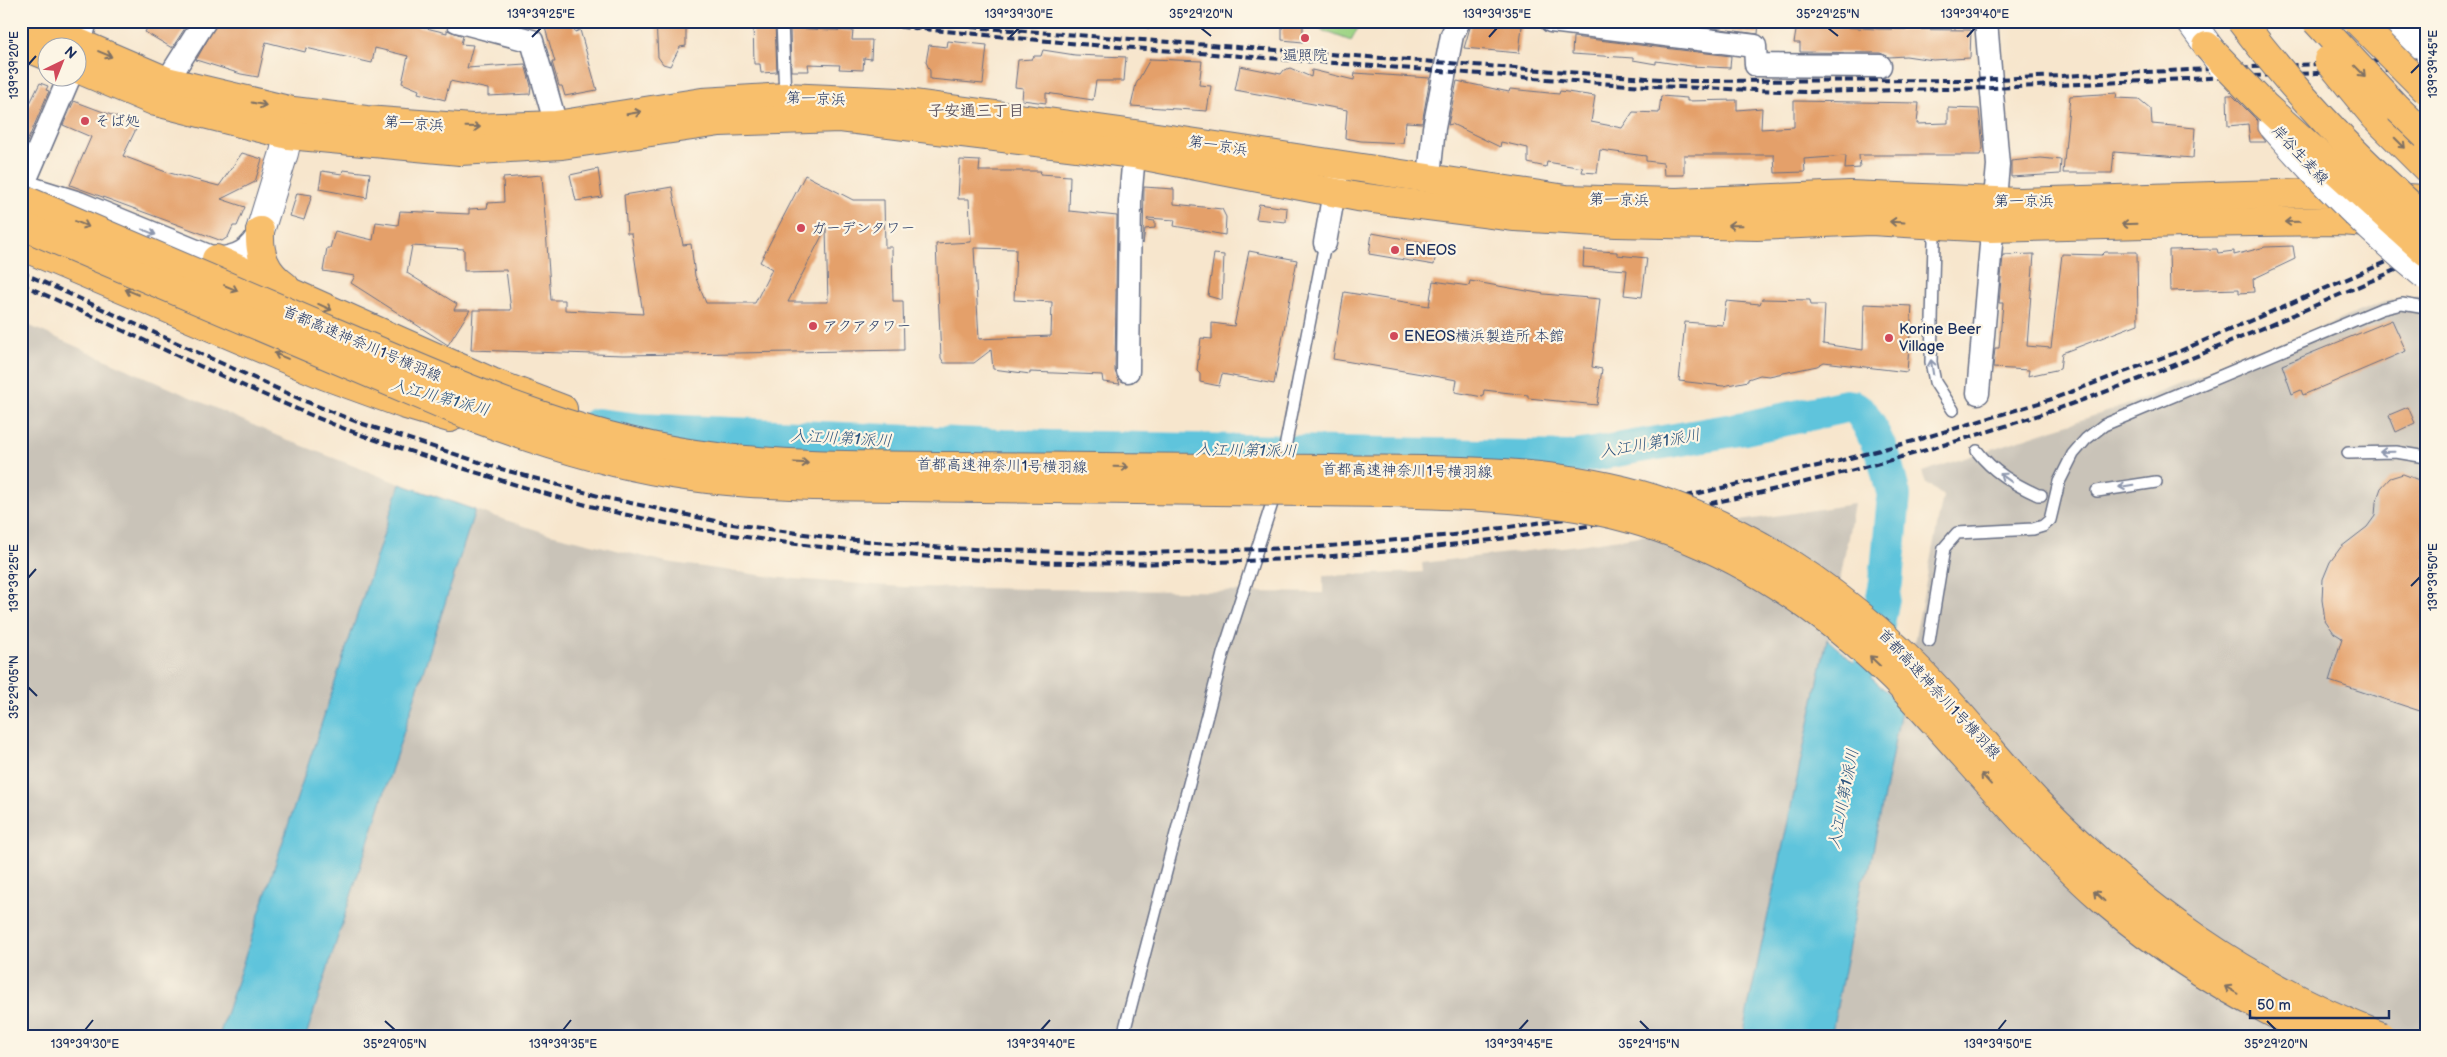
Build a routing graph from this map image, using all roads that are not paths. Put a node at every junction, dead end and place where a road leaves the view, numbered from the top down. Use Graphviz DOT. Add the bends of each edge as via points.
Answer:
graph roads {
  1 [pos="206,21"];
  2 [pos="456,21"];
  3 [pos="782,21"];
  4 [pos="1459,21"];
  5 [pos="1551,21"];
  6 [pos="2190,21"];
  7 [pos="2241,21"];
  8 [pos="2299,21"];
  9 [pos="2316,21"];
  10 [pos="2357,21"];
  11 [pos="2396,21"];
  12 [pos="35,28"];
  13 [pos="1986,30"];
  14 [pos="60,38"];
  15 [pos="2207,46"];
  16 [pos="2260,47"];
  17 [pos="88,49"];
  18 [pos="2426,50"];
  19 [pos="88,52"];
  20 [pos="1880,66"];
  21 [pos="168,81"];
  22 [pos="65,88"];
  23 [pos="2426,90"];
  24 [pos="785,97"];
  25 [pos="291,123"];
  26 [pos="556,124"];
  27 [pos="2426,136"];
  28 [pos="1134,154"];
  29 [pos="1339,165"];
  30 [pos="2426,168"];
  31 [pos="1429,177"];
  32 [pos="23,185"];
  33 [pos="1334,192"];
  34 [pos="2426,199"];
  35 [pos="2426,204"];
  36 [pos="1993,215"];
  37 [pos="2426,219"];
  38 [pos="1932,224"];
  39 [pos="21,225"];
  40 [pos="2426,226"];
  41 [pos="260,231"];
  42 [pos="1325,243"];
  43 [pos="21,246"];
  44 [pos="2426,252"];
  45 [pos="216,259"];
  46 [pos="2426,276"];
  47 [pos="296,293"];
  48 [pos="2426,308"];
  49 [pos="1128,371"];
  50 [pos="1978,393"];
  51 [pos="1953,410"];
  52 [pos="529,438"];
  53 [pos="1977,451"];
  54 [pos="2348,453"];
  55 [pos="2426,457"];
  56 [pos="767,461"];
  57 [pos="2156,482"];
  58 [pos="2097,491"];
  59 [pos="2041,495"];
  60 [pos="1929,641"];
  61 [pos="1123,1036"];
  62 [pos="2321,1036"];
  63 [pos="2381,1036"];
  1 -- 21 [label="street"];
  2 -- 26 [label="street" via="532,41"];
  3 -- 24 [label="lane"];
  4 -- 31 [label="street" via="1452,35 1434,128"];
  5 -- 20 [label="street" via="1755,46 1756,65"];
  6 -- 15 [label="street, 岸谷生麦線, bridge"];
  7 -- 16 [label="highway, bridge"];
  8 -- 30 [label="highway, one-way, bridge" via="2375,117"];
  9 -- 27 [label="highway, one-way, bridge"];
  10 -- 23 [label="highway, bridge"];
  11 -- 18 [label="street"];
  12 -- 14 [label="highway, 第一京浜"];
  13 -- 36 [label="street" via="1998,165"];
  15 -- 44 [label="highway, bridge" via="2264,105"];
  15 -- 46 [label="street, 岸谷生麦線, bridge" via="2310,167"];
  16 -- 35 [label="highway, bridge" via="2330,119"];
  16 -- 37 [label="highway, bridge" via="2334,131"];
  17 -- 21 [label="highway, 第一京浜, one-way"];
  19 -- 25 [label="highway, 第一京浜" via="156,102"];
  21 -- 25 [label="highway, 第一京浜, one-way"];
  22 -- 32 [label="street"];
  26 -- 24 [label="highway, 第一京浜, one-way" via="702,102"];
  24 -- 29 [label="highway, 第一京浜" via="900,102"];
  25 -- 26 [label="highway, 第一京浜, one-way" via="366,120 472,128"];
  25 -- 28 [label="highway, 第一京浜" via="460,151 562,145 720,122 840,118"];
  25 -- 41 [label="street"];
  28 -- 33 [label="highway, 第一京浜"];
  28 -- 49 [label="street" via="1130,202"];
  29 -- 31 [label="highway, 第一京浜"];
  29 -- 33 [label="street"];
  31 -- 36 [label="highway, 第一京浜" via="1566,199 1676,202 1850,195"];
  32 -- 45 [label="street, one-way"];
  32 -- 56 [label="highway, 首都高速神奈川1号横羽線, one-way, bridge" via="490,398 538,416 638,444 718,458"];
  38 -- 33 [label="highway, 第一京浜, one-way" via="1871,221 1757,226 1616,223 1515,217"];
  33 -- 42 [label="street"];
  34 -- 36 [label="highway, 第一京浜" via="2310,194"];
  36 -- 38 [label="highway, 第一京浜"];
  40 -- 36 [label="highway, 第一京浜, one-way" via="2331,221"];
  36 -- 50 [label="street"];
  51 -- 38 [label="lane, one-way" via="1935,382 1931,362"];
  39 -- 52 [label="highway, 首都高速神奈川1号横羽線, bridge" via="435,402"];
  41 -- 45 [label="street" via="254,244 244,253 233,258"];
  41 -- 47 [label="highway" via="262,259 269,271"];
  42 -- 61 [label="lane, bridge" via="1298,391 1271,508 1223,654"];
  52 -- 43 [label="highway, one-way, bridge" via="441,415 349,384"];
  45 -- 47 [label="highway"];
  47 -- 56 [label="highway, one-way, bridge" via="492,382 542,401 652,437"];
  48 -- 60 [label="lane" via="2402,304 2381,309 2104,426 2073,454 2059,482 2050,520 2043,526 1957,533 1944,548"];
  62 -- 52 [label="highway, 首都高速神奈川1号横羽線, one-way, bridge" via="2206,976 2109,904 2050,849 1895,680 1814,610 1785,589 1727,556 1651,524 1549,503 1447,495 766,484 674,475"];
  59 -- 53 [label="lane, one-way" via="2014,483 1987,464"];
  55 -- 54 [label="lane, one-way" via="2396,452"];
  56 -- 63 [label="highway, 首都高速神奈川1号横羽線, one-way, bridge" via="1486,473 1586,482 1669,504 1761,545 1824,584 1859,612 1933,684 2034,798 2096,860 2166,918 2238,967 2278,989"];
  57 -- 58 [label="lane, one-way"];
}
